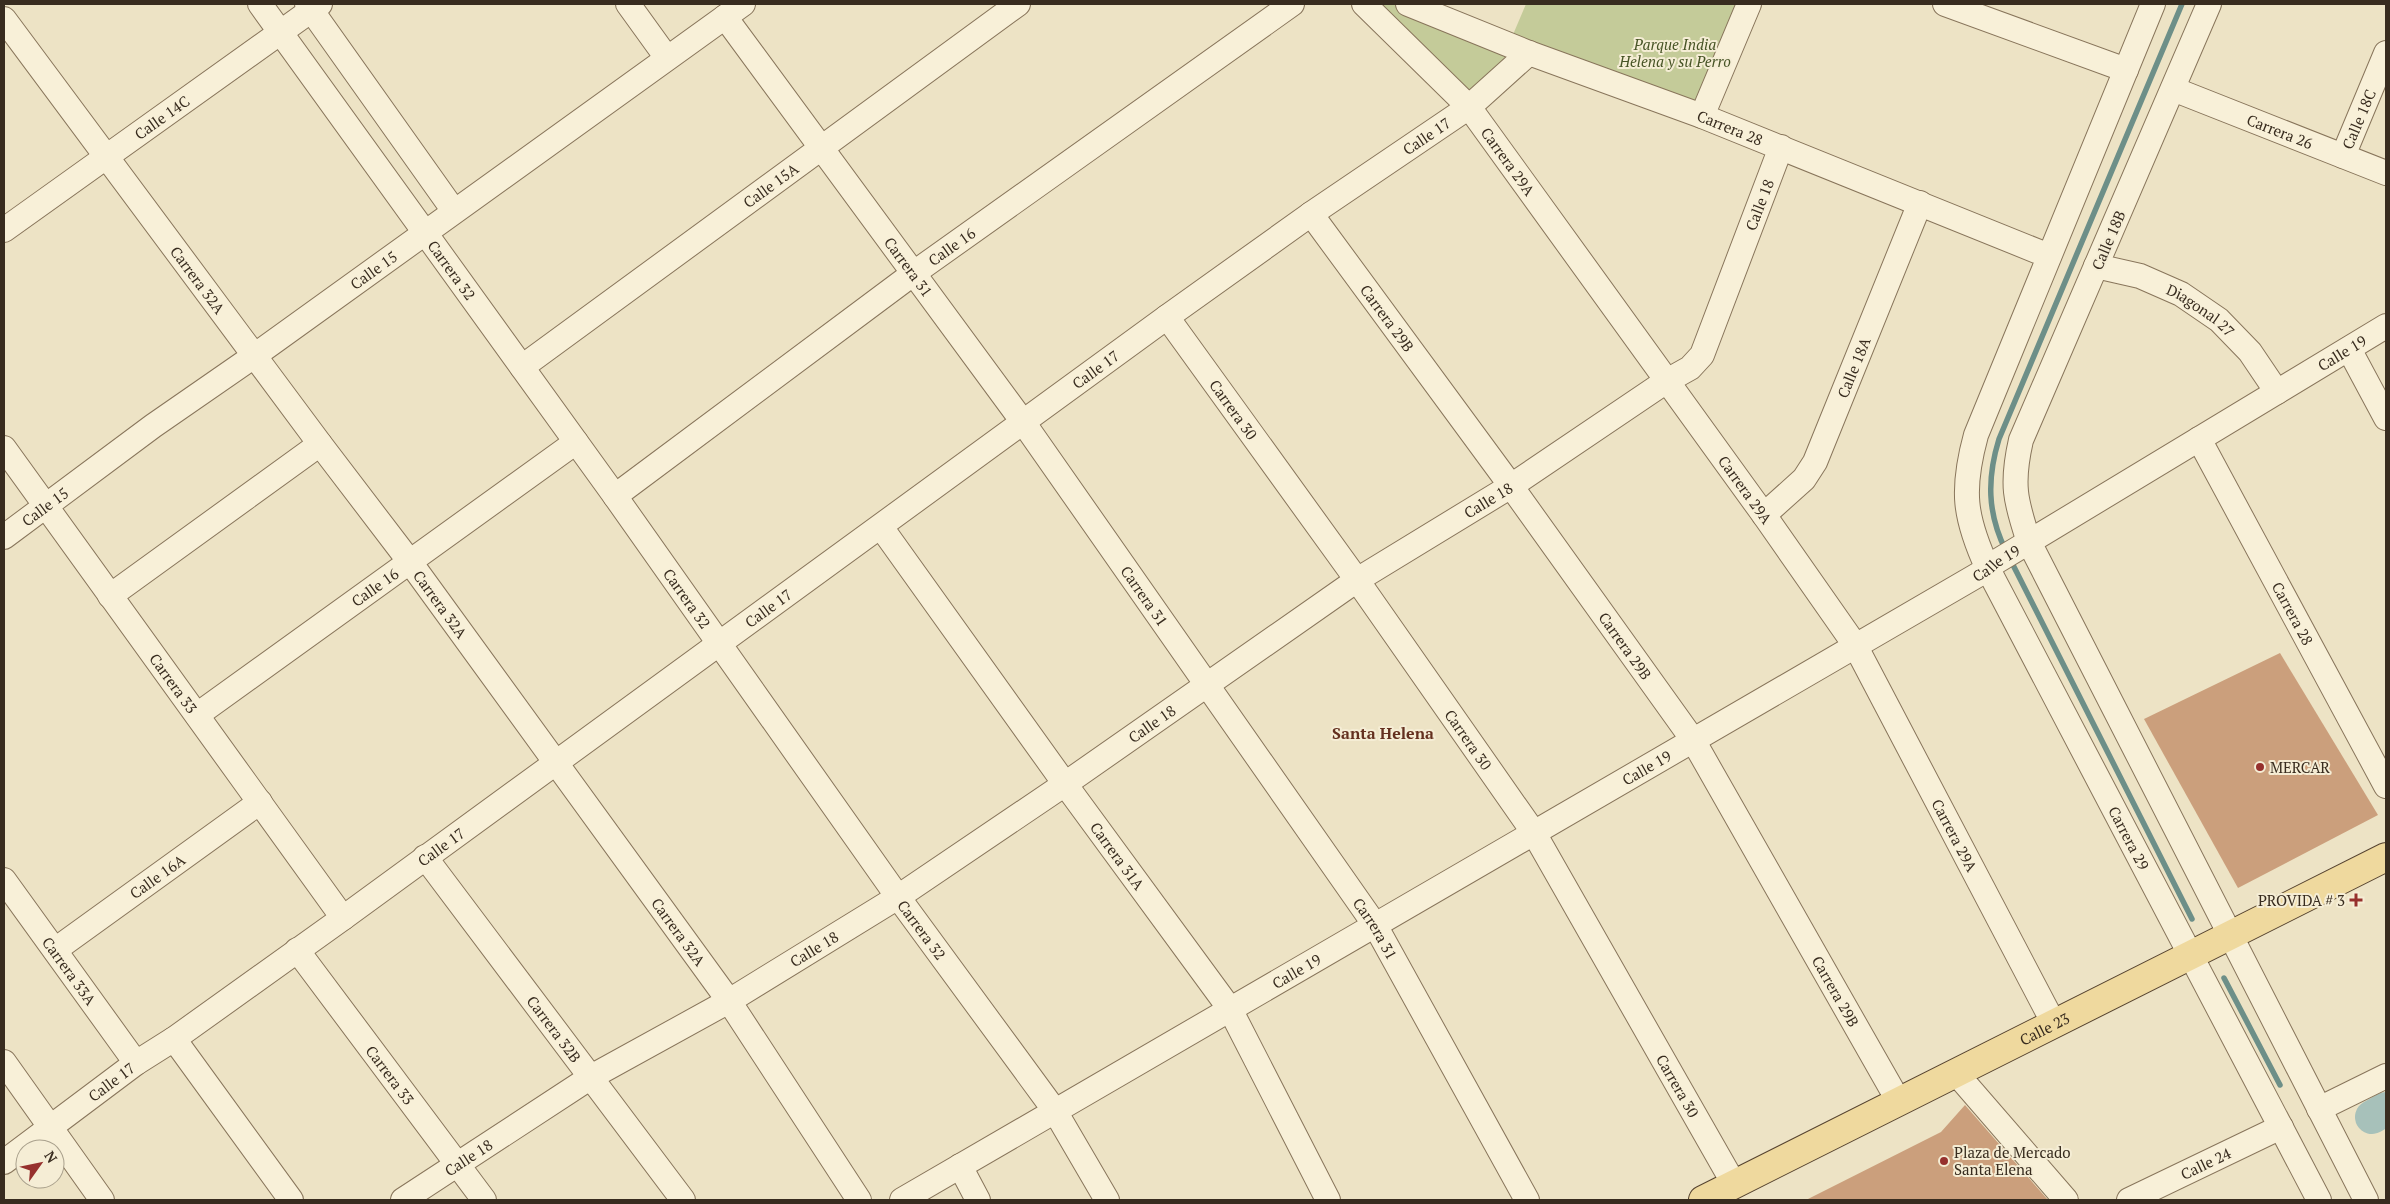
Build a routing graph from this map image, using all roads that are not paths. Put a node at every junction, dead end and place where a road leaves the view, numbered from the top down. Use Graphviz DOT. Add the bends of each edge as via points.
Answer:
graph roads {
  1 [pos="260,4"];
  2 [pos="628,4"];
  3 [pos="1018,4"];
  4 [pos="1292,4"];
  5 [pos="1364,4"];
  6 [pos="1408,4"];
  7 [pos="1749,4"];
  8 [pos="2153,4"];
  9 [pos="2210,4"];
  10 [pos="313,6"];
  11 [pos="1956,6"];
  12 [pos="734,10"];
  13 [pos="4,19"];
  14 [pos="280,32"];
  15 [pos="1530,52"];
  16 [pos="2386,54"];
  17 [pos="667,58"];
  18 [pos="2126,70"];
  19 [pos="2173,89"];
  20 [pos="1469,107"];
  21 [pos="1702,116"];
  22 [pos="1782,147"];
  23 [pos="822,148"];
  24 [pos="2343,156"];
  25 [pos="106,157"];
  26 [pos="2386,173"];
  27 [pos="1920,203"];
  28 [pos="454,211"];
  29 [pos="1311,214"];
  30 [pos="4,230"];
  31 [pos="424,232"];
  32 [pos="2049,256"];
  33 [pos="2096,266"];
  34 [pos="914,273"];
  35 [pos="1167,317"];
  36 [pos="2386,326"];
  37 [pos="2349,349"];
  38 [pos="254,356"];
  39 [pos="522,367"];
  40 [pos="1666,382"];
  41 [pos="2277,392"];
  42 [pos="2386,418"];
  43 [pos="1024,422"];
  44 [pos="2199,439"];
  45 [pos="576,442"];
  46 [pos="320,444"];
  47 [pos="4,448"];
  48 [pos="1511,486"];
  49 [pos="615,496"];
  50 [pos="45,505"];
  51 [pos="1764,515"];
  52 [pos="881,526"];
  53 [pos="4,537"];
  54 [pos="2023,545"];
  55 [pos="410,562"];
  56 [pos="1991,566"];
  57 [pos="1357,580"];
  58 [pos="110,596"];
  59 [pos="719,644"];
  60 [pos="1855,646"];
  61 [pos="1206,684"];
  62 [pos="197,715"];
  63 [pos="1693,740"];
  64 [pos="556,763"];
  65 [pos="1065,784"];
  66 [pos="2386,786"];
  67 [pos="260,802"];
  68 [pos="1534,833"];
  69 [pos="425,857"];
  70 [pos="2386,858"];
  71 [pos="4,880"];
  72 [pos="898,897"];
  73 [pos="343,918"];
  74 [pos="1375,925"];
  75 [pos="2230,936"];
  76 [pos="55,950"];
  77 [pos="297,950"];
  78 [pos="2190,956"];
  79 [pos="729,1002"];
  80 [pos="1230,1009"];
  81 [pos="2054,1024"];
  82 [pos="174,1039"];
  83 [pos="4,1062"];
  84 [pos="136,1063"];
  85 [pos="1956,1073"];
  86 [pos="2386,1076"];
  87 [pos="591,1077"];
  88 [pos="1899,1102"];
  89 [pos="2318,1109"];
  90 [pos="1055,1112"];
  91 [pos="2281,1126"];
  92 [pos="51,1127"];
  93 [pos="4,1162"];
  94 [pos="457,1164"];
  95 [pos="960,1166"];
  96 [pos="1734,1184"];
  97 [pos="102,1200"];
  98 [pos="292,1200"];
  99 [pos="404,1200"];
  100 [pos="484,1200"];
  101 [pos="683,1200"];
  102 [pos="859,1200"];
  103 [pos="902,1200"];
  104 [pos="978,1200"];
  105 [pos="1106,1200"];
  106 [pos="1328,1200"];
  107 [pos="1527,1200"];
  108 [pos="1703,1200"];
  109 [pos="2066,1200"];
  110 [pos="2129,1200"];
  111 [pos="2319,1200"];
  112 [pos="2366,1200"];
  1 -- 14 [label="street, Carrera 32"];
  2 -- 17 [label="street"];
  3 -- 23 [label="street, Calle 15A"];
  4 -- 34 [label="street, Calle 16"];
  5 -- 20 [label="street, Carrera 29A"];
  6 -- 15 [label="street, Carrera 28"];
  7 -- 21 [label="street"];
  8 -- 18 [label="street"];
  9 -- 19 [label="street, Calle 18B"];
  10 -- 14 [label="street, Calle 14C"];
  10 -- 28 [label="street"];
  11 -- 18 [label="street"];
  12 -- 17 [label="street, Calle 15"];
  12 -- 23 [label="street, Carrera 31"];
  13 -- 25 [label="street, Carrera 32A"];
  14 -- 25 [label="street, Calle 14C"];
  14 -- 31 [label="street, Carrera 32"];
  15 -- 20 [label="street, Calle 17"];
  15 -- 21 [label="street, Carrera 28"];
  16 -- 24 [label="street, Calle 18C"];
  17 -- 28 [label="street, Calle 15"];
  18 -- 32 [label="street"];
  19 -- 24 [label="street, Carrera 26"];
  19 -- 33 [label="street, Calle 18B"];
  20 -- 29 [label="street, Calle 17"];
  20 -- 40 [label="street, Carrera 29A"];
  21 -- 22 [label="street, Carrera 28"];
  22 -- 27 [label="street, Carrera 28"];
  22 -- 40 [label="street, Calle 18" via="1702,355 1690,368"];
  23 -- 34 [label="street, Carrera 31"];
  23 -- 39 [label="street, Calle 15A"];
  24 -- 26 [label="street, Carrera 26"];
  25 -- 30 [label="street, Calle 14C"];
  25 -- 38 [label="street, Carrera 32A"];
  27 -- 32 [label="street, Carrera 28"];
  27 -- 51 [label="street, Calle 18A" via="1815,462 1804,479"];
  28 -- 31 [label="street, Calle 15"];
  29 -- 35 [label="street, Calle 17"];
  29 -- 48 [label="street, Carrera 29B"];
  31 -- 38 [label="street, Calle 15"];
  31 -- 39 [label="street, Carrera 32"];
  32 -- 56 [label="street, Carrera 29" via="1976,435 1968,467 1966,497 1970,525"];
  33 -- 41 [label="street, Diagonal 27" via="2140,276 2181,294 2219,320 2250,352"];
  33 -- 54 [label="street, Calle 18B" via="2021,440 2014,479"];
  34 -- 43 [label="street, Carrera 31"];
  34 -- 49 [label="street, Calle 16"];
  35 -- 43 [label="street, Calle 17"];
  35 -- 57 [label="street, Carrera 30"];
  36 -- 37 [label="street, Calle 19"];
  37 -- 41 [label="street, Calle 19"];
  37 -- 42 [label="street"];
  38 -- 46 [label="street, Carrera 32A"];
  38 -- 50 [label="street, Calle 15"];
  39 -- 45 [label="street, Carrera 32"];
  40 -- 48 [label="street, Calle 18"];
  40 -- 51 [label="street, Carrera 29A"];
  41 -- 44 [label="street, Calle 19"];
  43 -- 52 [label="street, Calle 17"];
  43 -- 61 [label="street, Carrera 31"];
  44 -- 54 [label="street, Calle 19"];
  44 -- 66 [label="street, Carrera 28"];
  45 -- 49 [label="street, Carrera 32"];
  45 -- 55 [label="street, Calle 16"];
  46 -- 55 [label="street, Carrera 32A"];
  46 -- 58 [label="street"];
  47 -- 50 [label="street, Carrera 33"];
  48 -- 57 [label="street, Calle 18"];
  48 -- 63 [label="street, Carrera 29B"];
  49 -- 59 [label="street, Carrera 32"];
  50 -- 53 [label="street, Calle 15"];
  50 -- 58 [label="street, Carrera 33"];
  51 -- 60 [label="street, Carrera 29A"];
  52 -- 59 [label="street, Calle 17"];
  52 -- 65 [label="street, Carrera 31A"];
  54 -- 56 [label="street, Calle 19"];
  54 -- 75 [label="street"];
  55 -- 62 [label="street, Calle 16"];
  55 -- 64 [label="street, Carrera 32A"];
  56 -- 60 [label="street, Calle 19"];
  56 -- 78 [label="street, Carrera 29"];
  57 -- 61 [label="street, Calle 18"];
  57 -- 68 [label="street, Carrera 30"];
  58 -- 62 [label="street, Carrera 33"];
  59 -- 64 [label="street, Calle 17"];
  59 -- 72 [label="street, Carrera 32"];
  60 -- 63 [label="street, Calle 19"];
  60 -- 81 [label="street, Carrera 29A"];
  61 -- 65 [label="street, Calle 18"];
  61 -- 74 [label="street, Carrera 31"];
  62 -- 67 [label="street, Carrera 33"];
  63 -- 68 [label="street, Calle 19"];
  63 -- 88 [label="street, Carrera 29B"];
  64 -- 69 [label="street, Calle 17"];
  64 -- 79 [label="street, Carrera 32A"];
  65 -- 72 [label="street, Calle 18"];
  65 -- 80 [label="street, Carrera 31A"];
  67 -- 73 [label="street, Carrera 33"];
  67 -- 76 [label="street, Calle 16A"];
  68 -- 74 [label="street, Calle 19"];
  68 -- 96 [label="street, Carrera 30"];
  69 -- 73 [label="street, Calle 17"];
  69 -- 87 [label="street, Carrera 32B"];
  70 -- 75 [label="main road, Calle 23"];
  71 -- 76 [label="street, Carrera 33A"];
  72 -- 79 [label="street, Calle 18"];
  72 -- 90 [label="street, Carrera 32"];
  73 -- 77 [label="street, Calle 17"];
  74 -- 80 [label="street, Calle 19"];
  74 -- 107 [label="street, Carrera 31"];
  75 -- 78 [label="main road, Calle 23"];
  75 -- 89 [label="street"];
  76 -- 84 [label="street, Carrera 33A"];
  77 -- 82 [label="street, Calle 17"];
  77 -- 94 [label="street, Carrera 33"];
  78 -- 81 [label="main road, Calle 23"];
  78 -- 91 [label="street, Carrera 29"];
  79 -- 87 [label="street, Calle 18"];
  79 -- 102 [label="street, Carrera 32A"];
  80 -- 90 [label="street, Calle 19"];
  80 -- 106 [label="street, Carrera 31A"];
  81 -- 85 [label="main road, Calle 23"];
  82 -- 84 [label="street, Calle 17"];
  82 -- 98 [label="street"];
  83 -- 92 [label="street"];
  84 -- 92 [label="street, Calle 17"];
  85 -- 88 [label="main road, Calle 23"];
  85 -- 109 [label="street"];
  86 -- 89 [label="street"];
  87 -- 94 [label="street, Calle 18"];
  87 -- 101 [label="street, Carrera 32B"];
  88 -- 96 [label="main road, Calle 23"];
  89 -- 112 [label="street"];
  90 -- 95 [label="street, Calle 19"];
  90 -- 105 [label="street, Carrera 32"];
  91 -- 110 [label="street, Calle 24"];
  91 -- 111 [label="street, Carrera 29"];
  92 -- 93 [label="street, Calle 17"];
  92 -- 97 [label="street"];
  94 -- 99 [label="street, Calle 18"];
  94 -- 100 [label="street, Carrera 33"];
  95 -- 103 [label="street, Calle 19"];
  95 -- 104 [label="street"];
  96 -- 108 [label="main road, Calle 23"];
}
